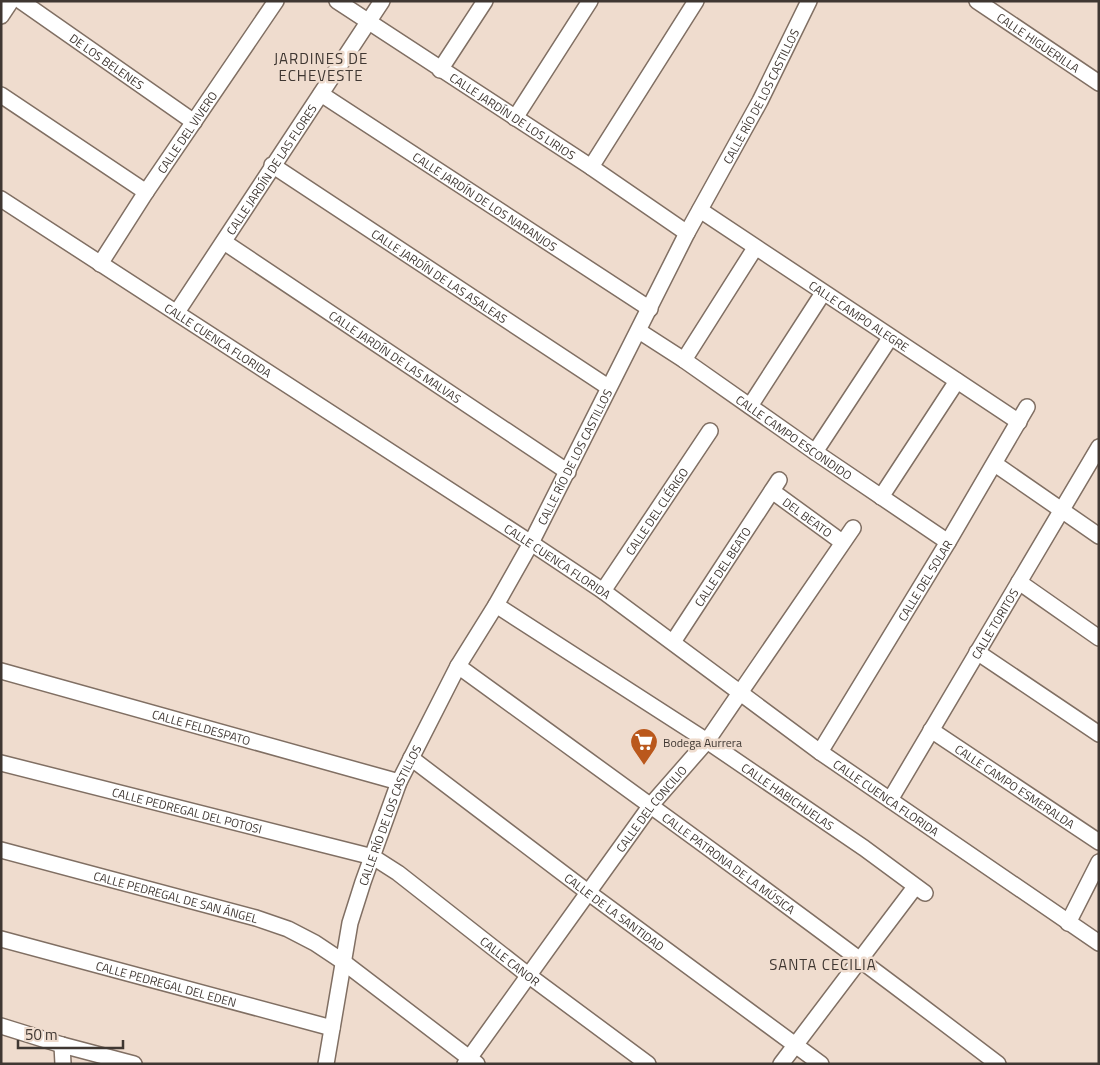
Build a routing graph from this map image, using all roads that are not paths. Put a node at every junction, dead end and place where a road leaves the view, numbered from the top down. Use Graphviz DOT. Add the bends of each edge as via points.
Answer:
graph roads {
  1 [pos="11,1"];
  2 [pos="21,1"];
  3 [pos="276,1"];
  4 [pos="337,1"];
  5 [pos="382,1"];
  6 [pos="485,1"];
  7 [pos="590,1"];
  8 [pos="696,1"];
  9 [pos="809,1"];
  10 [pos="977,1"];
  11 [pos="1,16"];
  12 [pos="369,22"];
  13 [pos="440,70"];
  14 [pos="1099,83"];
  15 [pos="321,94"];
  16 [pos="1,95"];
  17 [pos="514,118"];
  18 [pos="194,122"];
  19 [pos="272,165"];
  20 [pos="591,167"];
  21 [pos="146,192"];
  22 [pos="1,199"];
  23 [pos="700,210"];
  24 [pos="687,233"];
  25 [pos="224,242"];
  26 [pos="755,248"];
  27 [pos="100,264"];
  28 [pos="823,293"];
  29 [pos="650,309"];
  30 [pos="176,312"];
  31 [pos="639,331"];
  32 [pos="890,338"];
  33 [pos="684,360"];
  34 [pos="957,381"];
  35 [pos="608,387"];
  36 [pos="750,406"];
  37 [pos="1028,407"];
  38 [pos="1019,422"];
  39 [pos="710,431"];
  40 [pos="1099,446"];
  41 [pos="816,452"];
  42 [pos="995,464"];
  43 [pos="568,472"];
  44 [pos="776,485"];
  45 [pos="881,498"];
  46 [pos="1062,510"];
  47 [pos="853,528"];
  48 [pos="1099,536"];
  49 [pos="842,542"];
  50 [pos="948,542"];
  51 [pos="531,543"];
  52 [pos="1019,582"];
  53 [pos="603,591"];
  54 [pos="496,605"];
  55 [pos="1099,638"];
  56 [pos="673,642"];
  57 [pos="977,652"];
  58 [pos="458,666"];
  59 [pos="1,671"];
  60 [pos="741,692"];
  61 [pos="931,730"];
  62 [pos="1099,734"];
  63 [pos="707,741"];
  64 [pos="820,752"];
  65 [pos="411,758"];
  66 [pos="1,763"];
  67 [pos="400,782"];
  68 [pos="890,800"];
  69 [pos="652,805"];
  70 [pos="1099,842"];
  71 [pos="1,850"];
  72 [pos="373,857"];
  73 [pos="1099,862"];
  74 [pos="589,893"];
  75 [pos="1068,922"];
  76 [pos="1,939"];
  77 [pos="1099,943"];
  78 [pos="860,959"];
  79 [pos="342,961"];
  80 [pos="528,975"];
  81 [pos="1,1026"];
  82 [pos="332,1028"];
  83 [pos="62,1045"];
  84 [pos="795,1045"];
  85 [pos="471,1062"];
  86 [pos="63,1064"];
  87 [pos="134,1064"];
  88 [pos="326,1064"];
  89 [pos="648,1064"];
  90 [pos="781,1064"];
  91 [pos="821,1064"];
  92 [pos="998,1064"];
  1 -- 11 [label="street"];
  2 -- 18 [label="street, DE LOS BELENES"];
  3 -- 18 [label="street, CALLE DEL VIVERO"];
  4 -- 12 [label="street, CALLE JARDÍN DE LOS LIRIOS"];
  5 -- 12 [label="street, CALLE JARDÍN DE LAS FLORES"];
  6 -- 13 [label="street"];
  7 -- 17 [label="street"];
  8 -- 20 [label="street"];
  9 -- 23 [label="street, CALLE RÍO DE LOS CASTILLOS" via="760,101"];
  10 -- 14 [label="street, CALLE HIGUERILLA"];
  12 -- 13 [label="street, CALLE JARDÍN DE LOS LIRIOS"];
  12 -- 15 [label="street, CALLE JARDÍN DE LAS FLORES"];
  13 -- 17 [label="street, CALLE JARDÍN DE LOS LIRIOS"];
  15 -- 19 [label="street, CALLE JARDÍN DE LAS FLORES"];
  15 -- 29 [label="street, CALLE JARDÍN DE LOS NARANJOS"];
  16 -- 21 [label="street"];
  17 -- 20 [label="street, CALLE JARDÍN DE LOS LIRIOS"];
  18 -- 21 [label="street, CALLE DEL VIVERO"];
  19 -- 25 [label="street, CALLE JARDÍN DE LAS FLORES"];
  19 -- 35 [label="street, CALLE JARDÍN DE LAS ASALEAS"];
  20 -- 24 [label="street, CALLE JARDÍN DE LOS LIRIOS"];
  21 -- 27 [label="street, CALLE DEL VIVERO"];
  22 -- 27 [label="street, CALLE CUENCA FLORIDA"];
  23 -- 24 [label="street, CALLE RÍO DE LOS CASTILLOS"];
  23 -- 26 [label="street, CALLE CAMPO ALEGRE"];
  24 -- 29 [label="street, CALLE RÍO DE LOS CASTILLOS"];
  25 -- 30 [label="street, CALLE JARDÍN DE LAS FLORES"];
  25 -- 43 [label="street, CALLE JARDÍN DE LAS MALVAS"];
  26 -- 28 [label="street, CALLE CAMPO ALEGRE"];
  26 -- 33 [label="street"];
  27 -- 30 [label="street, CALLE CUENCA FLORIDA"];
  28 -- 32 [label="street, CALLE CAMPO ALEGRE"];
  28 -- 36 [label="street"];
  29 -- 31 [label="street, CALLE RÍO DE LOS CASTILLOS"];
  30 -- 51 [label="street, CALLE CUENCA FLORIDA"];
  31 -- 33 [label="street, CALLE CAMPO ESCONDIDO"];
  31 -- 35 [label="street, CALLE RÍO DE LOS CASTILLOS"];
  32 -- 34 [label="street, CALLE CAMPO ALEGRE"];
  32 -- 41 [label="street"];
  33 -- 36 [label="street, CALLE CAMPO ESCONDIDO"];
  34 -- 38 [label="street, CALLE CAMPO ALEGRE"];
  34 -- 45 [label="street"];
  35 -- 43 [label="street, CALLE RÍO DE LOS CASTILLOS"];
  36 -- 41 [label="street, CALLE CAMPO ESCONDIDO"];
  37 -- 38 [label="street, CALLE DEL SOLAR"];
  38 -- 42 [label="street, CALLE DEL SOLAR"];
  39 -- 53 [label="street, CALLE DEL CLÉRIGO"];
  40 -- 46 [label="street, CALLE TORITOS"];
  41 -- 45 [label="street, CALLE CAMPO ESCONDIDO"];
  42 -- 46 [label="street"];
  42 -- 50 [label="street, CALLE DEL SOLAR"];
  43 -- 51 [label="street, CALLE RÍO DE LOS CASTILLOS"];
  44 -- 49 [label="street, DEL BEATO"];
  44 -- 56 [label="street, CALLE DEL BEATO"];
  45 -- 50 [label="street, CALLE CAMPO ESCONDIDO"];
  46 -- 48 [label="street"];
  46 -- 52 [label="street, CALLE TORITOS"];
  47 -- 49 [label="street, CALLE DEL CONCILIO"];
  49 -- 60 [label="street, CALLE DEL CONCILIO"];
  50 -- 64 [label="street, CALLE DEL SOLAR"];
  51 -- 53 [label="street, CALLE CUENCA FLORIDA"];
  51 -- 54 [label="street, CALLE RÍO DE LOS CASTILLOS"];
  52 -- 55 [label="street"];
  52 -- 57 [label="street, CALLE TORITOS"];
  53 -- 56 [label="street, CALLE CUENCA FLORIDA"];
  54 -- 58 [label="street, CALLE RÍO DE LOS CASTILLOS"];
  54 -- 63 [label="street, CALLE HABICHUELAS"];
  56 -- 60 [label="street, CALLE CUENCA FLORIDA"];
  57 -- 61 [label="street, CALLE TORITOS"];
  57 -- 62 [label="street"];
  58 -- 65 [label="street, CALLE RÍO DE LOS CASTILLOS"];
  58 -- 69 [label="street, CALLE PATRONA DE LA MÚSICA"];
  59 -- 67 [label="street, CALLE FELDESPATO"];
  60 -- 63 [label="street, CALLE DEL CONCILIO"];
  60 -- 64 [label="street, CALLE CUENCA FLORIDA"];
  61 -- 68 [label="street, CALLE TORITOS"];
  61 -- 70 [label="street, CALLE CAMPO ESMERALDA"];
  63 -- 69 [label="street, CALLE DEL CONCILIO"];
  63 -- 78 [label="street, CALLE HABICHUELAS" via="920,890"];
  64 -- 68 [label="street, CALLE CUENCA FLORIDA"];
  65 -- 67 [label="street, CALLE RÍO DE LOS CASTILLOS"];
  65 -- 74 [label="street, CALLE DE LA SANTIDAD"];
  66 -- 72 [label="street, CALLE PEDREGAL DEL POTOSI"];
  67 -- 72 [label="street, CALLE RÍO DE LOS CASTILLOS"];
  68 -- 75 [label="street, CALLE CUENCA FLORIDA"];
  69 -- 74 [label="street, CALLE DEL CONCILIO"];
  69 -- 78 [label="street, CALLE PATRONA DE LA MÚSICA"];
  71 -- 79 [label="street, CALLE PEDREGAL DE SAN ÁNGEL" via="256,918 288,929"];
  72 -- 79 [label="street, CALLE RÍO DE LOS CASTILLOS" via="350,923"];
  72 -- 80 [label="street, CALLE CANOR"];
  73 -- 75 [label="street"];
  74 -- 80 [label="street, CALLE DEL CONCILIO"];
  74 -- 84 [label="street, CALLE DE LA SANTIDAD"];
  75 -- 77 [label="street, CALLE CUENCA FLORIDA"];
  76 -- 82 [label="street, CALLE PEDREGAL DEL EDEN"];
  78 -- 84 [label="street"];
  78 -- 92 [label="street, CALLE PATRONA DE LA MÚSICA"];
  79 -- 82 [label="street, CALLE RÍO DE LOS CASTILLOS"];
  79 -- 85 [label="street, CALLE PEDREGAL DE SAN ÁNGEL"];
  80 -- 85 [label="street, CALLE DEL CONCILIO"];
  80 -- 89 [label="street, CALLE CANOR"];
  81 -- 83 [label="street"];
  82 -- 88 [label="street, CALLE RÍO DE LOS CASTILLOS"];
  83 -- 86 [label="street"];
  83 -- 87 [label="street"];
  84 -- 90 [label="street"];
  84 -- 91 [label="street, CALLE DE LA SANTIDAD"];
}
